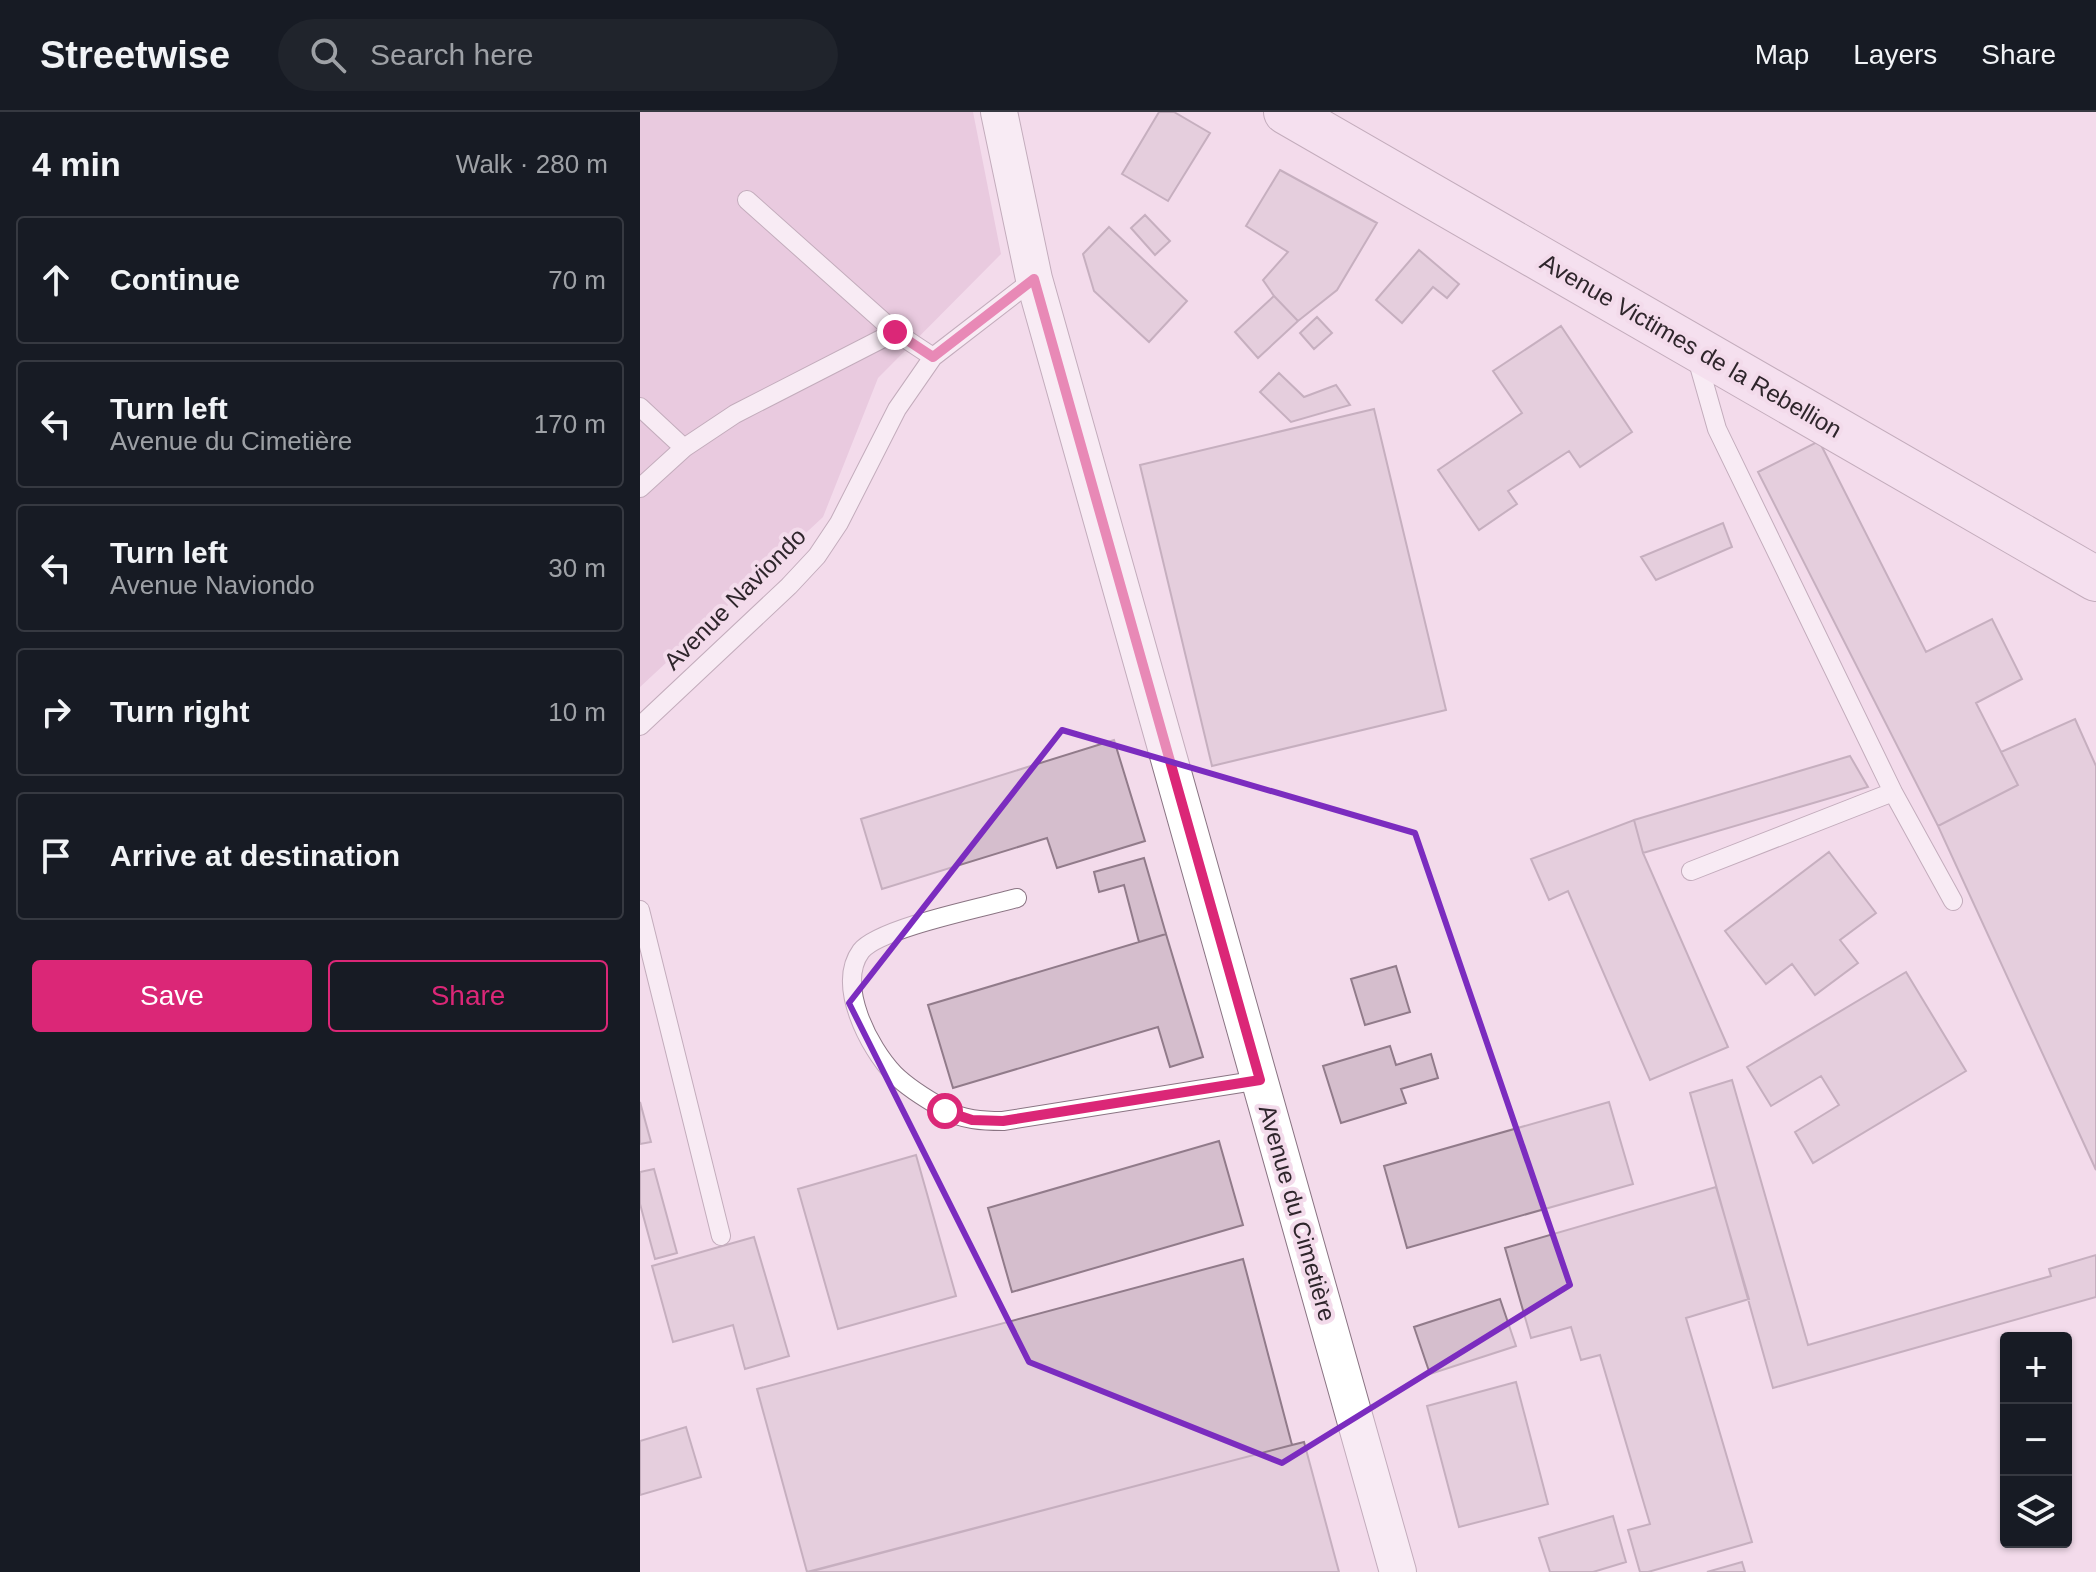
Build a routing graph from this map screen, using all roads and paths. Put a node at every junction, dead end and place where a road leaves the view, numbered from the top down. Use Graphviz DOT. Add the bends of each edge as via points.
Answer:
graph roads {
  1 [pos="999,112"];
  2 [pos="1286,112"];
  3 [pos="747,200"];
  4 [pos="1034,279"];
  5 [pos="895,332"];
  6 [pos="1695,348"];
  7 [pos="933,357"];
  8 [pos="640,407"];
  9 [pos="684,448"];
  10 [pos="640,488"];
  11 [pos="2096,579"];
  12 [pos="640,726"];
  13 [pos="1893,792"];
  14 [pos="1691,871"];
  15 [pos="1017,898"];
  16 [pos="1953,901"];
  17 [pos="640,910"];
  18 [pos="1260,1080"];
  19 [pos="721,1236"];
  20 [pos="1398,1572"];
  1 -- 4 [label="street, Avenue du Cimetière"];
  2 -- 6 [label="street, Avenue Victimes de la Rebellion"];
  3 -- 5 [label="lane"];
  4 -- 7 [label="lane, Avenue Naviondo"];
  4 -- 18 [label="street, Avenue du Cimetière"];
  5 -- 7 [label="lane"];
  5 -- 9 [label="lane" via="770,394"];
  6 -- 11 [label="street, Avenue Victimes de la Rebellion"];
  6 -- 13 [label="lane" via="1717,429"];
  7 -- 12 [label="lane, Avenue Naviondo" via="897,409 817,556"];
  8 -- 9 [label="lane"];
  9 -- 10 [label="lane"];
  13 -- 14 [label="lane"];
  13 -- 16 [label="lane"];
  15 -- 18 [label="lane" via="881,936 861,951 852,973 854,998 863,1030 894,1073 945,1111 972,1120 1003,1121"];
  17 -- 19 [label="lane"];
  18 -- 20 [label="street, Avenue du Cimetière"];
}
